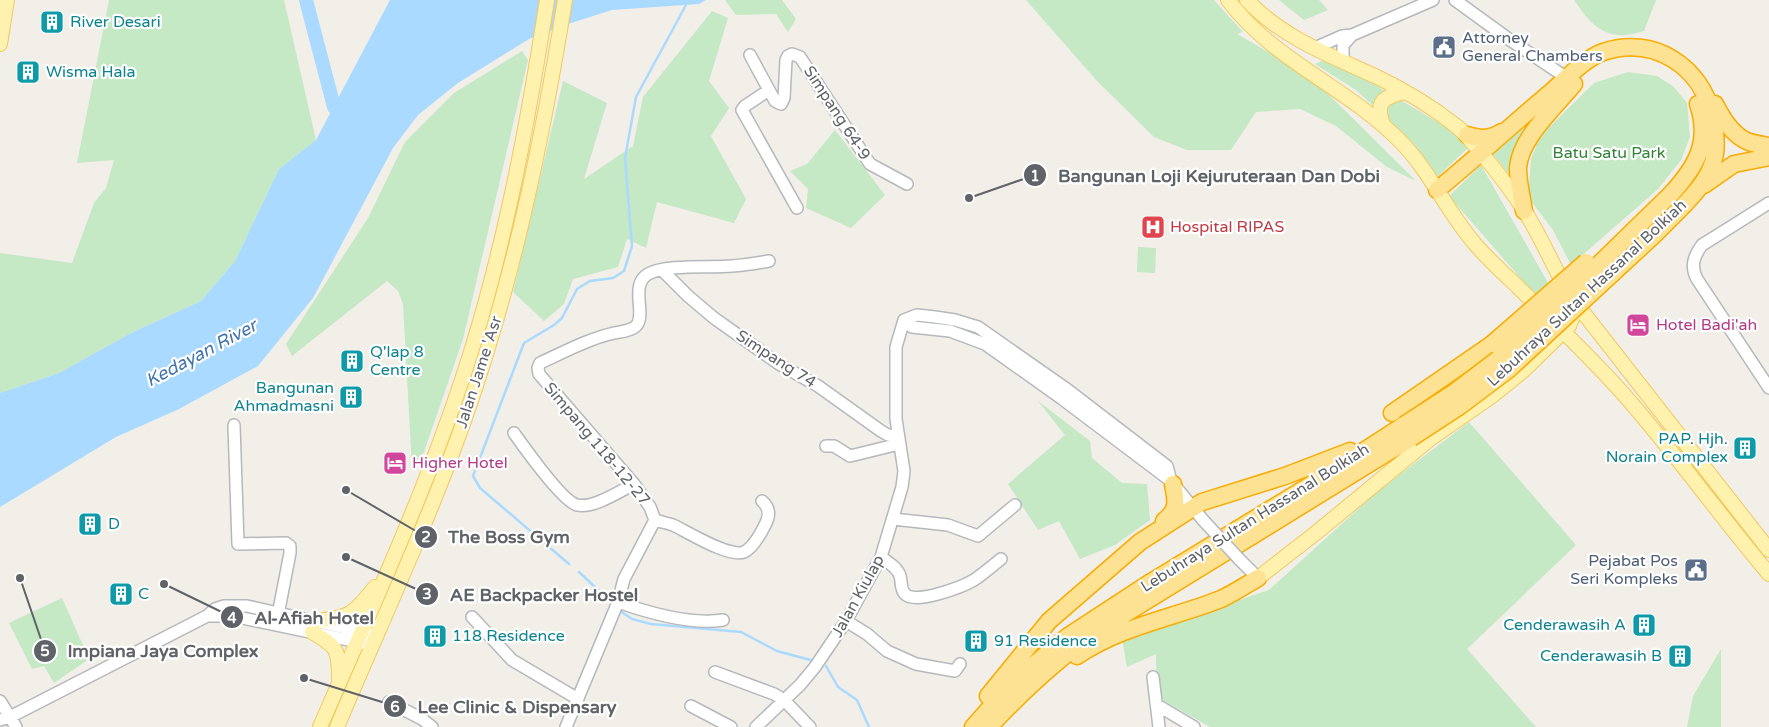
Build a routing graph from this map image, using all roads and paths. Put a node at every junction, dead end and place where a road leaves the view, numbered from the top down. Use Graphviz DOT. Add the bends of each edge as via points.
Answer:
graph roads {
  1 [pos="7,0"];
  2 [pos="547,0"];
  3 [pos="565,0"];
  4 [pos="1228,0"];
  5 [pos="1247,0"];
  6 [pos="1433,0"];
  7 [pos="1455,0"];
  8 [pos="1352,35"];
  9 [pos="0,44"];
  10 [pos="1315,48"];
  11 [pos="750,55"];
  12 [pos="1343,62"];
  13 [pos="1571,81"];
  14 [pos="1324,82"];
  15 [pos="1700,84"];
  16 [pos="769,90"];
  17 [pos="1404,92"];
  18 [pos="1383,125"];
  19 [pos="1508,128"];
  20 [pos="1467,135"];
  21 [pos="1769,146"];
  22 [pos="1484,156"];
  23 [pos="1769,157"];
  24 [pos="907,184"];
  25 [pos="1700,187"];
  26 [pos="1438,193"];
  27 [pos="1665,193"];
  28 [pos="1769,203"];
  29 [pos="797,208"];
  30 [pos="1524,211"];
  31 [pos="769,261"];
  32 [pos="662,270"];
  33 [pos="1556,274"];
  34 [pos="1563,333"];
  35 [pos="1769,388"];
  36 [pos="1392,413"];
  37 [pos="1666,420"];
  38 [pos="234,425"];
  39 [pos="1408,432"];
  40 [pos="514,433"];
  41 [pos="1386,436"];
  42 [pos="898,440"];
  43 [pos="826,446"];
  44 [pos="1676,458"];
  45 [pos="1172,483"];
  46 [pos="634,484"];
  47 [pos="762,501"];
  48 [pos="1015,505"];
  49 [pos="1192,508"];
  50 [pos="892,519"];
  51 [pos="655,520"];
  52 [pos="1750,526"];
  53 [pos="1769,535"];
  54 [pos="1140,542"];
  55 [pos="1769,550"];
  56 [pos="881,557"];
  57 [pos="1001,559"];
  58 [pos="1759,561"];
  59 [pos="387,572"];
  60 [pos="1769,574"];
  61 [pos="1258,578"];
  62 [pos="618,602"];
  63 [pos="279,612"];
  64 [pos="207,616"];
  65 [pos="472,617"];
  66 [pos="723,620"];
  67 [pos="846,621"];
  68 [pos="276,626"];
  69 [pos="313,627"];
  70 [pos="359,637"];
  71 [pos="374,640"];
  72 [pos="960,664"];
  73 [pos="715,672"];
  74 [pos="1153,677"];
  75 [pos="339,684"];
  76 [pos="578,699"];
  77 [pos="784,700"];
  78 [pos="0,701"];
  79 [pos="389,702"];
  80 [pos="1156,705"];
  81 [pos="691,706"];
  82 [pos="9,721"];
  83 [pos="992,723"];
  84 [pos="320,727"];
  85 [pos="337,727"];
  86 [pos="432,727"];
  87 [pos="566,727"];
  88 [pos="731,727"];
  89 [pos="756,727"];
  90 [pos="810,727"];
  91 [pos="963,727"];
  92 [pos="973,727"];
  93 [pos="1159,727"];
  94 [pos="1194,727"];
  1 -- 9 [label="main road"];
  2 -- 59 [label="main road, Jalan Jame 'Asr" via="511,199 474,342 434,459"];
  3 -- 71 [label="main road, Jalan Jame 'Asr" via="527,203 488,346 448,464"];
  4 -- 14 [label="main road" via="1278,51"];
  5 -- 10 [label="main road" via="1287,32"];
  6 -- 8 [label="street"];
  7 -- 13 [label="street"];
  8 -- 10 [label="street"];
  8 -- 12 [label="street" via="1343,45"];
  10 -- 12 [label="main road"];
  10 -- 14 [label="main road" via="1313,66"];
  11 -- 16 [label="street"];
  12 -- 17 [label="main road"];
  13 -- 15 [label="highway, Lebuhraya Sultan Hassanal Bolkiah" via="1584,63 1601,53 1634,47 1666,55 1682,65"];
  13 -- 19 [label="highway, Lebuhraya Sultan Hassanal Bolkiah"];
  13 -- 22 [label="highway, Lebuhraya Sultan Hassanal Bolkiah"];
  13 -- 27 [label="highway, Lebuhraya Sultan Hassanal Bolkiah" via="1613,60 1631,58 1665,65 1686,83 1696,97 1702,116 1703,137 1692,167"];
  13 -- 30 [label="highway" via="1529,137 1520,157 1519,180"];
  14 -- 18 [label="main road"];
  15 -- 21 [label="highway" via="1720,115 1740,137"];
  15 -- 25 [label="highway, Lebuhraya Sultan Hassanal Bolkiah" via="1712,113 1716,140 1713,164"];
  16 -- 24 [label="street, Simpang 64-9" via="775,101 781,104 786,60 796,54 870,164"];
  16 -- 29 [label="street" via="742,110"];
  17 -- 18 [label="main road" via="1382,101 1379,108"];
  17 -- 20 [label="main road"];
  18 -- 26 [label="main road" via="1420,164"];
  19 -- 20 [label="highway" via="1491,138"];
  19 -- 22 [label="highway, Lebuhraya Sultan Hassanal Bolkiah"];
  20 -- 22 [label="main road"];
  22 -- 26 [label="highway, Lebuhraya Sultan Hassanal Bolkiah"];
  22 -- 30 [label="main road"];
  23 -- 25 [label="highway" via="1734,164"];
  25 -- 39 [label="highway, Lebuhraya Sultan Hassanal Bolkiah, bridge" via="1653,236 1508,370 1460,406"];
  26 -- 34 [label="main road" via="1474,244"];
  27 -- 36 [label="highway, bridge" via="1492,344"];
  27 -- 39 [label="highway, Lebuhraya Sultan Hassanal Bolkiah, bridge" via="1551,311"];
  28 -- 35 [label="street" via="1702,245 1693,262 1697,279"];
  30 -- 33 [label="main road"];
  31 -- 32 [label="street"];
  32 -- 42 [label="street, Simpang 74" via="714,318 881,432"];
  32 -- 46 [label="street, Simpang 118-12-27" via="648,274 641,281 636,326 599,337 540,363 538,368 539,374"];
  33 -- 34 [label="main road" via="1573,316"];
  33 -- 37 [label="main road"];
  34 -- 44 [label="main road" via="1627,398"];
  34 -- 61 [label="main road" via="1492,396 1430,439"];
  37 -- 44 [label="main road" via="1678,453"];
  37 -- 52 [label="main road"];
  38 -- 63 [label="street" via="238,544 286,543 290,546"];
  39 -- 41 [label="highway, Lebuhraya Sultan Hassanal Bolkiah"];
  39 -- 83 [label="highway, Lebuhraya Sultan Hassanal Bolkiah" via="1071,649"];
  40 -- 46 [label="street" via="546,475 576,505 609,497"];
  41 -- 49 [label="highway" via="1286,476"];
  41 -- 92 [label="highway, Lebuhraya Sultan Hassanal Bolkiah" via="1067,637 1012,684"];
  42 -- 43 [label="street" via="850,456 834,446"];
  42 -- 45 [label="street, Jalan Kiulap" via="896,347 904,320 912,327 950,331 984,344"];
  42 -- 50 [label="street, Jalan Kiulap" via="904,472"];
  44 -- 58 [label="main road"];
  45 -- 49 [label="street"];
  45 -- 54 [label="highway" via="1176,500 1174,511"];
  46 -- 51 [label="street, Simpang 118-12-27"];
  47 -- 51 [label="street" via="767,506 768,519 745,552 726,550"];
  48 -- 50 [label="street" via="978,536 948,525"];
  49 -- 54 [label="highway"];
  49 -- 61 [label="street, bridge"];
  50 -- 56 [label="street, Jalan Kiulap"];
  51 -- 62 [label="street" via="624,580"];
  52 -- 53 [label="main road"];
  52 -- 55 [label="main road"];
  54 -- 91 [label="highway" via="1050,621"];
  55 -- 58 [label="street"];
  56 -- 57 [label="street" via="900,574 902,589 910,598 958,588"];
  56 -- 67 [label="street, Jalan Kiulap"];
  58 -- 60 [label="main road"];
  59 -- 69 [label="main road" via="346,616"];
  59 -- 70 [label="main road, Jalan Jame 'Asr"];
  61 -- 83 [label="highway" via="1222,598 1147,622 1083,652"];
  62 -- 66 [label="street" via="674,618"];
  62 -- 76 [label="street"];
  63 -- 64 [label="street" via="233,605 215,609"];
  63 -- 68 [label="street"];
  63 -- 69 [label="street"];
  64 -- 68 [label="street" via="225,615"];
  64 -- 82 [label="street"];
  65 -- 76 [label="street" via="512,660"];
  67 -- 72 [label="street" via="887,651 916,664 954,671"];
  67 -- 77 [label="street, Jalan Kiulap" via="815,667"];
  68 -- 69 [label="street"];
  69 -- 70 [label="street"];
  69 -- 75 [label="main road" via="338,655"];
  70 -- 71 [label="street"];
  70 -- 75 [label="main road, Jalan Jame 'Asr"];
  71 -- 85 [label="main road, Jalan Jame 'Asr"];
  73 -- 77 [label="street" via="760,687"];
  74 -- 80 [label="street"];
  75 -- 84 [label="main road, Jalan Jame 'Asr"];
  76 -- 87 [label="street"];
  77 -- 89 [label="street, Jalan Kiulap"];
  77 -- 90 [label="street"];
  78 -- 82 [label="street"];
  79 -- 86 [label="street"];
  80 -- 93 [label="street"];
  80 -- 94 [label="street"];
  81 -- 88 [label="street"];
}
